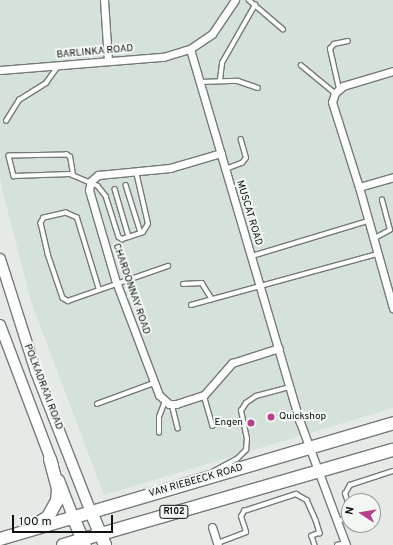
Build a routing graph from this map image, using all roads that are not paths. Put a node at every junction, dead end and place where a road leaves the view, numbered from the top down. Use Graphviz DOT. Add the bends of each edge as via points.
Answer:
graph roads {
  1 [pos="104,0"];
  2 [pos="235,0"];
  3 [pos="248,0"];
  4 [pos="255,5"];
  5 [pos="283,29"];
  6 [pos="348,41"];
  7 [pos="190,49"];
  8 [pos="108,61"];
  9 [pos="59,65"];
  10 [pos="301,65"];
  11 [pos="0,70"];
  12 [pos="393,71"];
  13 [pos="220,80"];
  14 [pos="200,82"];
  15 [pos="258,88"];
  16 [pos="337,91"];
  17 [pos="6,121"];
  18 [pos="241,140"];
  19 [pos="221,153"];
  20 [pos="226,169"];
  21 [pos="136,172"];
  22 [pos="73,175"];
  23 [pos="393,177"];
  24 [pos="91,181"];
  25 [pos="126,185"];
  26 [pos="359,187"];
  27 [pos="115,189"];
  28 [pos="382,200"];
  29 [pos="368,221"];
  30 [pos="141,233"];
  31 [pos="129,237"];
  32 [pos="373,239"];
  33 [pos="378,254"];
  34 [pos="252,256"];
  35 [pos="0,259"];
  36 [pos="168,266"];
  37 [pos="116,283"];
  38 [pos="183,284"];
  39 [pos="260,286"];
  40 [pos="390,289"];
  41 [pos="99,290"];
  42 [pos="212,299"];
  43 [pos="190,306"];
  44 [pos="393,308"];
  45 [pos="0,324"];
  46 [pos="279,348"];
  47 [pos="154,383"];
  48 [pos="289,387"];
  49 [pos="204,395"];
  50 [pos="165,401"];
  51 [pos="97,404"];
  52 [pos="172,404"];
  53 [pos="393,423"];
  54 [pos="213,426"];
  55 [pos="178,428"];
  56 [pos="159,433"];
  57 [pos="309,448"];
  58 [pos="393,450"];
  59 [pos="50,459"];
  60 [pos="393,471"];
  61 [pos="318,472"];
  62 [pos="207,477"];
  63 [pos="346,493"];
  64 [pos="91,512"];
  65 [pos="73,517"];
  66 [pos="341,520"];
  67 [pos="337,522"];
  68 [pos="212,527"];
  69 [pos="101,533"];
  70 [pos="18,534"];
  71 [pos="0,539"];
  72 [pos="84,542"];
  73 [pos="218,544"];
  74 [pos="345,544"];
  75 [pos="63,545"];
  76 [pos="105,545"];
  77 [pos="315,545"];
  78 [pos="337,545"];
  1 -- 8 [label="street"];
  2 -- 7 [label="street" via="212,34"];
  3 -- 4 [label="lane"];
  4 -- 5 [label="lane"];
  4 -- 13 [label="lane" via="222,63"];
  6 -- 16 [label="lane" via="334,44 330,48"];
  7 -- 8 [label="street, BARLINKA ROAD" via="168,56"];
  7 -- 14 [label="street, MUSCAT ROAD"];
  8 -- 9 [label="street, BARLINKA ROAD"];
  9 -- 11 [label="street, BARLINKA ROAD"];
  9 -- 17 [label="lane" via="46,83 19,100"];
  10 -- 16 [label="lane"];
  12 -- 16 [label="street"];
  13 -- 14 [label="lane"];
  13 -- 15 [label="lane" via="244,83"];
  14 -- 19 [label="street, MUSCAT ROAD"];
  16 -- 26 [label="street" via="332,108"];
  18 -- 20 [label="lane" via="246,158"];
  19 -- 20 [label="street, MUSCAT ROAD"];
  19 -- 21 [label="street" via="170,168"];
  20 -- 34 [label="street, MUSCAT ROAD"];
  21 -- 24 [label="street" via="98,175"];
  21 -- 30 [label="lane" via="148,224"];
  22 -- 22 [label="lane" via="70,157 67,155 9,156 14,176"];
  22 -- 24 [label="lane"];
  23 -- 26 [label="street"];
  24 -- 31 [label="lane" via="106,196 119,237"];
  24 -- 37 [label="street, CHARDONNAY ROAD" via="89,190"];
  25 -- 30 [label="lane"];
  26 -- 29 [label="street"];
  27 -- 31 [label="lane"];
  28 -- 32 [label="lane" via="390,230"];
  29 -- 32 [label="street"];
  29 -- 34 [label="lane"];
  30 -- 31 [label="lane"];
  32 -- 33 [label="street"];
  33 -- 39 [label="lane"];
  33 -- 40 [label="street"];
  34 -- 39 [label="street, MUSCAT ROAD"];
  35 -- 64 [label="main road, POLKADRAAI ROAD" via="36,372"];
  36 -- 37 [label="lane"];
  37 -- 41 [label="lane"];
  37 -- 47 [label="street, CHARDONNAY ROAD"];
  38 -- 42 [label="lane" via="202,283"];
  39 -- 42 [label="lane"];
  39 -- 46 [label="street, MUSCAT ROAD"];
  40 -- 44 [label="street"];
  41 -- 41 [label="lane" via="77,218 66,213 44,218 41,223 48,254 63,298 70,301"];
  42 -- 43 [label="lane"];
  45 -- 59 [label="main road, POLKADRAAI ROAD"];
  46 -- 48 [label="street, MUSCAT ROAD"];
  46 -- 49 [label="street" via="232,363"];
  47 -- 50 [label="street, CHARDONNAY ROAD"];
  47 -- 51 [label="lane"];
  48 -- 57 [label="street, MUSCAT ROAD"];
  48 -- 62 [label="lane" via="256,396 243,406 241,415 248,443 244,454"];
  49 -- 52 [label="street"];
  49 -- 54 [label="lane"];
  50 -- 52 [label="street"];
  50 -- 56 [label="lane" via="159,417"];
  52 -- 55 [label="lane"];
  53 -- 57 [label="main road, VAN RIEBEECK ROAD / R102"];
  57 -- 61 [label="street, MUSCAT ROAD"];
  57 -- 62 [label="main road, VAN RIEBEECK ROAD / R102"];
  58 -- 61 [label="main road, R102"];
  59 -- 65 [label="main road, POLKADRAAI ROAD"];
  59 -- 70 [label="main road" via="58,489 54,507 44,520"];
  60 -- 63 [label="lane" via="351,484"];
  61 -- 67 [label="street, MUSCAT ROAD"];
  61 -- 69 [label="main road, R102"];
  62 -- 64 [label="main road, VAN RIEBEECK ROAD / R102"];
  64 -- 65 [label="main road, VAN RIEBEECK ROAD / R102"];
  64 -- 69 [label="main road"];
  65 -- 70 [label="main road, VAN RIEBEECK ROAD / R102"];
  65 -- 72 [label="main road"];
  66 -- 67 [label="lane"];
  67 -- 74 [label="street, MUSCAT ROAD"];
  68 -- 73 [label="street"];
  69 -- 72 [label="main road, R102"];
  69 -- 76 [label="main road"];
  70 -- 71 [label="main road, VAN RIEBEECK ROAD / R102"];
  72 -- 75 [label="main road, R102"];
  73 -- 77 [label="lane" via="246,532 241,517 244,511 296,494 307,500 316,520 320,532 312,536"];
  74 -- 78 [label="lane"];
}
